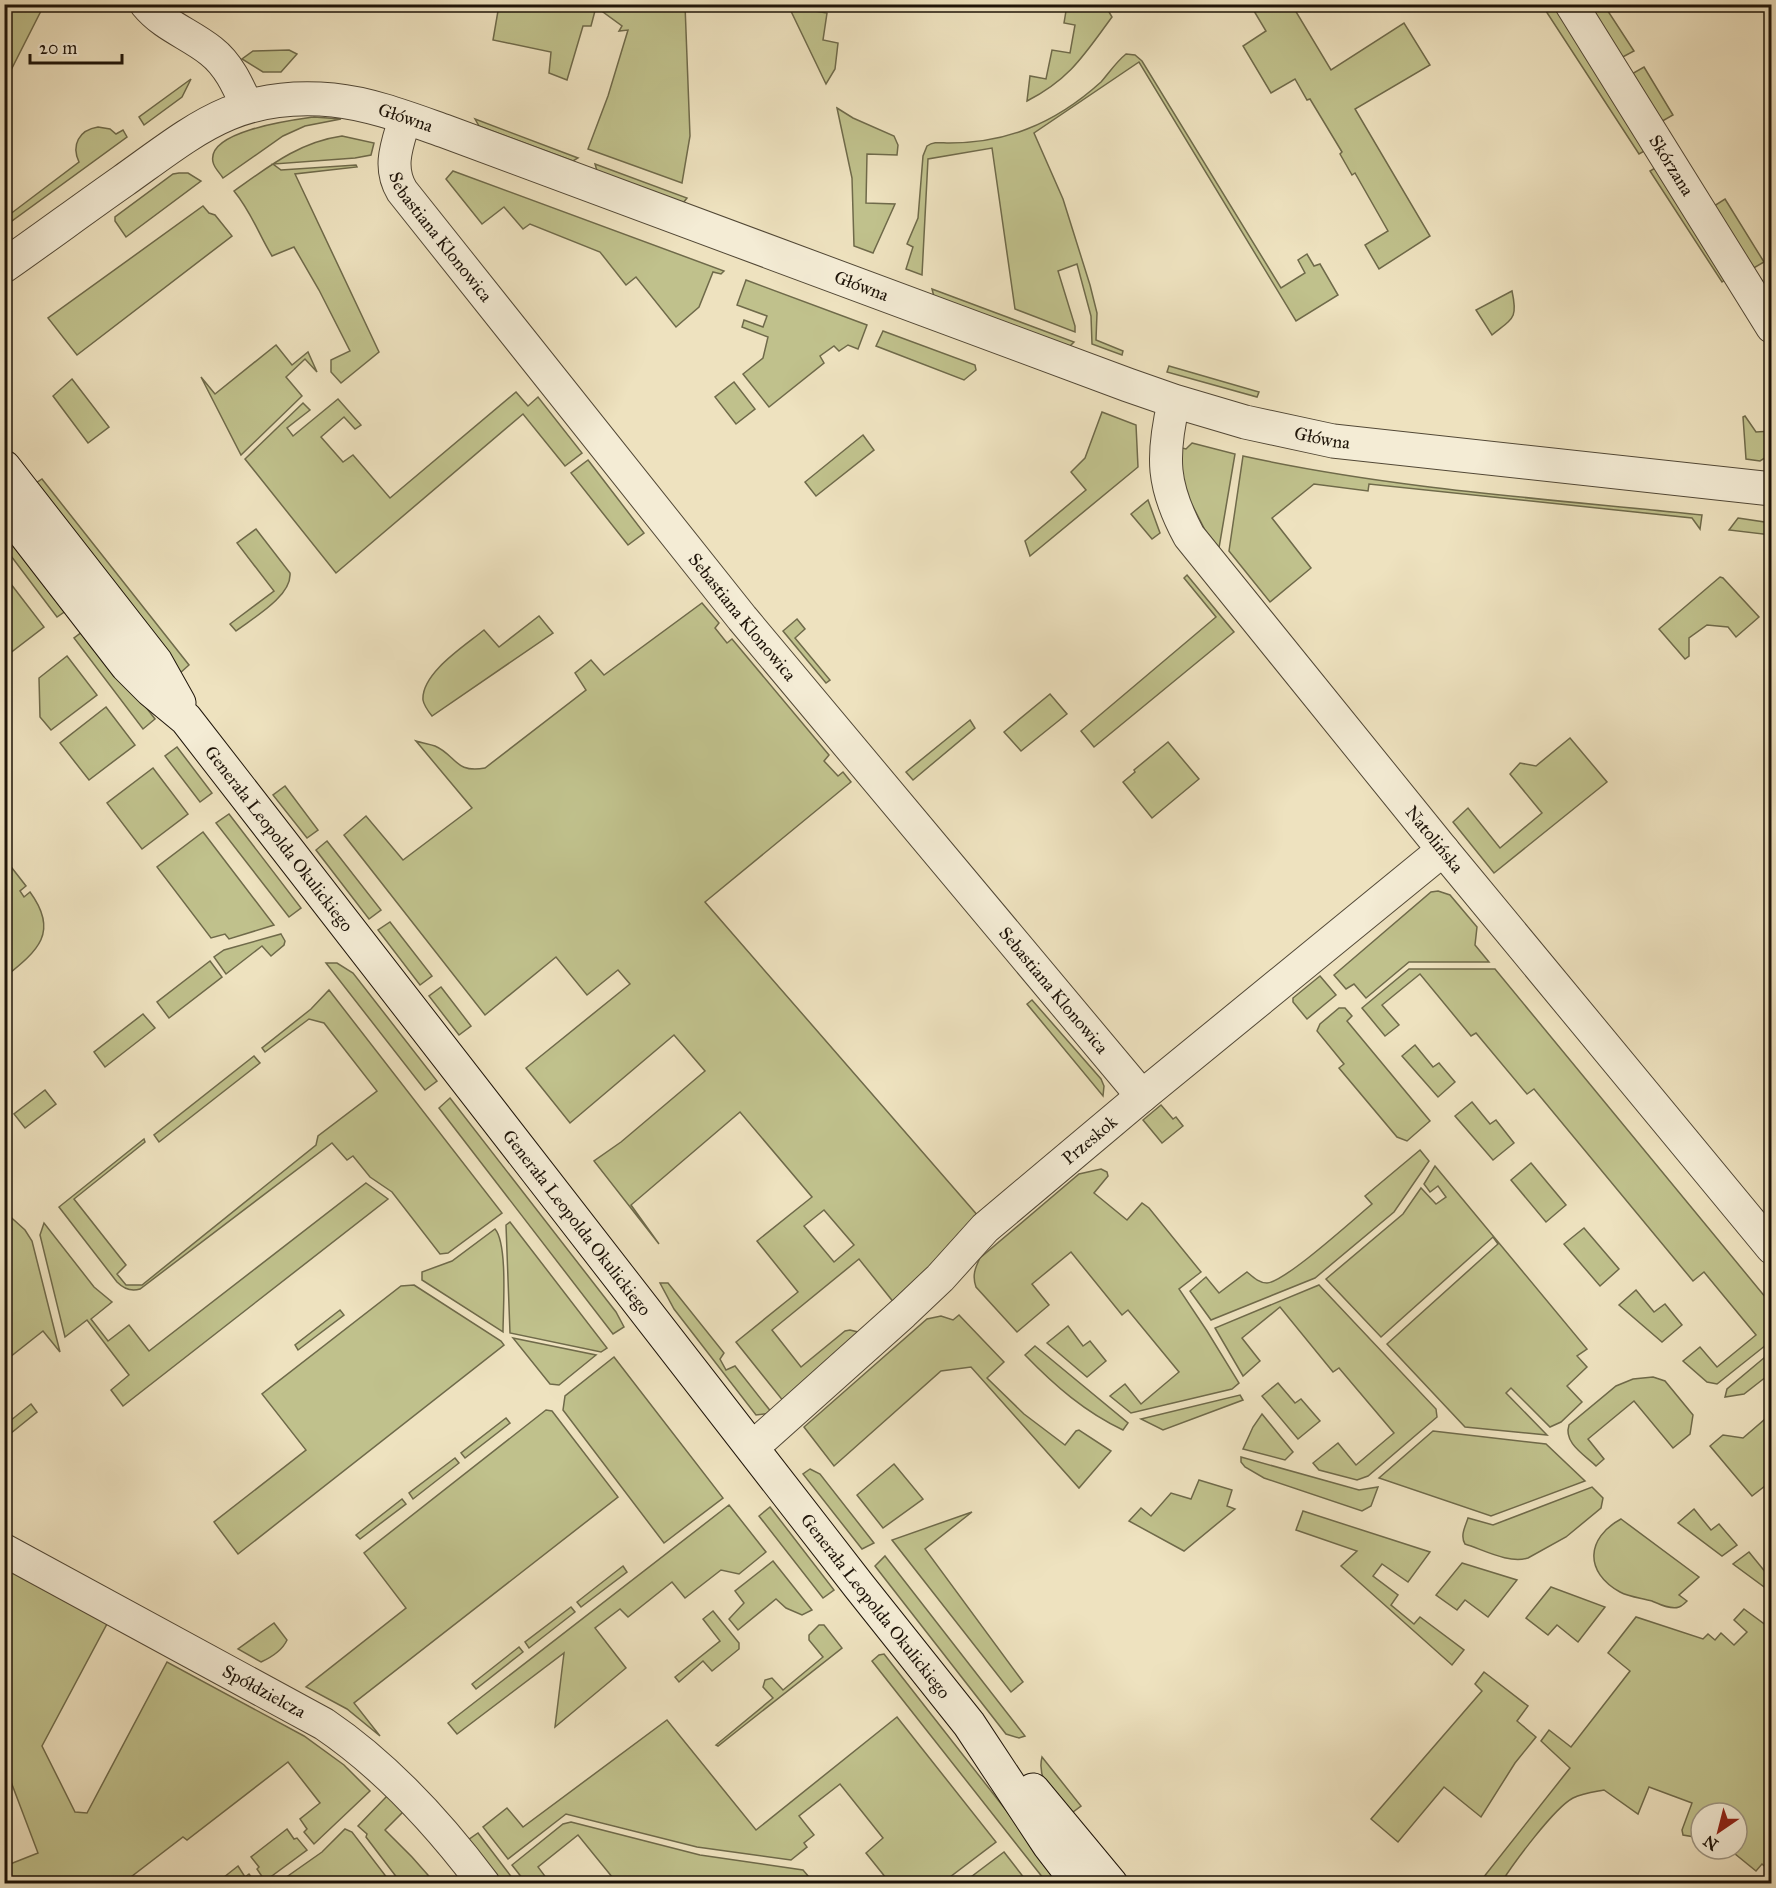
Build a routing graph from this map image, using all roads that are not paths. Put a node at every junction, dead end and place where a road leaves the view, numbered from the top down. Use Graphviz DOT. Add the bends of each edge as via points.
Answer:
graph roads {
  1 [pos="146,4"];
  2 [pos="1571,4"];
  3 [pos="247,106"];
  4 [pos="405,118"];
  5 [pos="4,266"];
  6 [pos="1772,327"];
  7 [pos="1174,401"];
  8 [pos="4,467"];
  9 [pos="1772,489"];
  10 [pos="4,507"];
  11 [pos="186,719"];
  12 [pos="1443,850"];
  13 [pos="1142,1096"];
  14 [pos="1772,1248"];
  15 [pos="753,1447"];
  16 [pos="4,1550"];
  17 [pos="969,1724"];
  18 [pos="484,1884"];
  19 [pos="1079,1884"];
  20 [pos="1111,1884"];
  1 -- 3 [label="street" via="163,22 212,51 223,62"];
  2 -- 6 [label="street, Skórzana"];
  3 -- 4 [label="main road, Główna" via="285,100 333,100"];
  3 -- 5 [label="main road, Główna" via="185,135"];
  4 -- 7 [label="main road, Główna"];
  4 -- 13 [label="street, Sebastiana Klonowica" via="393,162 402,191 742,618"];
  7 -- 9 [label="main road, Główna" via="1245,422 1333,441"];
  7 -- 12 [label="street, Natolińska" via="1166,440 1166,478 1189,536"];
  8 -- 11 [label="main road, Generała Leopolda Okulickiego" via="156,662"];
  10 -- 11 [label="main road, Generała Leopolda Okulickiego" via="127,666"];
  11 -- 15 [label="main road, Generała Leopolda Okulickiego"];
  12 -- 13 [label="street, Przeskok"];
  12 -- 14 [label="street, Natolińska"];
  13 -- 15 [label="street, Przeskok" via="985,1228 933,1285"];
  15 -- 17 [label="main road, Generała Leopolda Okulickiego"];
  16 -- 18 [label="street, Spółdzielcza" via="324,1724 371,1761 438,1827"];
  17 -- 19 [label="main road, Generała Leopolda Okulickiego"];
  17 -- 20 [label="main road, Generała Leopolda Okulickiego" via="1028,1785"];
}
